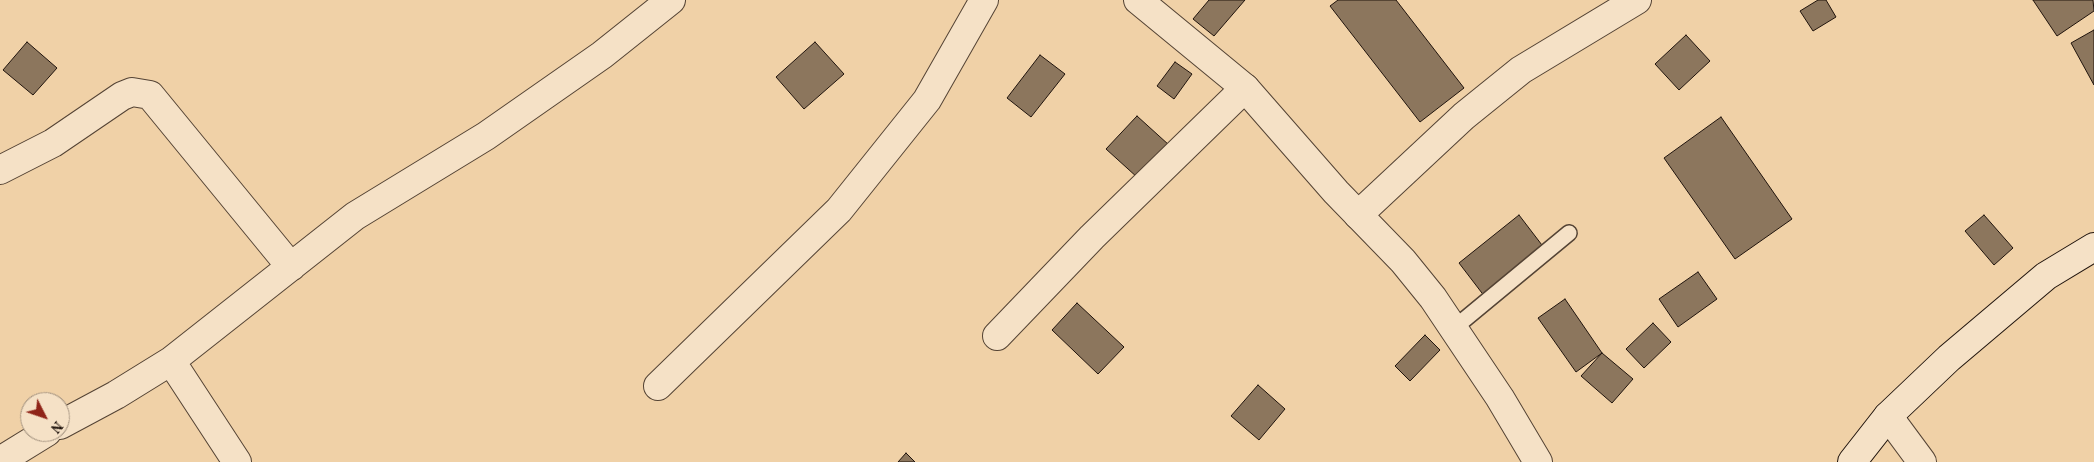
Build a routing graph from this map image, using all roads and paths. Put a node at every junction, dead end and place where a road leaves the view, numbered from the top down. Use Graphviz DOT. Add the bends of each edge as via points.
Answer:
graph roads {
  1 [pos="671,0"];
  2 [pos="984,0"];
  3 [pos="1138,0"];
  4 [pos="1637,0"];
  5 [pos="1245,88"];
  6 [pos="0,170"];
  7 [pos="1358,215"];
  8 [pos="1569,233"];
  9 [pos="2094,247"];
  10 [pos="291,267"];
  11 [pos="1453,329"];
  12 [pos="997,336"];
  13 [pos="171,360"];
  14 [pos="658,386"];
  15 [pos="1888,416"];
  16 [pos="70,420"];
  17 [pos="39,446"];
  18 [pos="0,461"];
  19 [pos="237,462"];
  20 [pos="1538,462"];
  21 [pos="1852,462"];
  22 [pos="1922,462"];
  1 -- 10 [label="street" via="602,55 486,136 355,216"];
  2 -- 14 [label="street" via="927,100 839,210"];
  3 -- 5 [label="street"];
  4 -- 7 [label="street" via="1520,70 1464,116"];
  5 -- 7 [label="street"];
  5 -- 12 [label="street" via="1092,237"];
  6 -- 10 [label="street" via="53,143 122,96 132,92 150,96"];
  7 -- 11 [label="street" via="1403,261"];
  8 -- 11 [label="lane"];
  9 -- 15 [label="street" via="2046,276 1949,358"];
  10 -- 13 [label="street"];
  11 -- 20 [label="street"];
  13 -- 16 [label="street"];
  13 -- 19 [label="street"];
  15 -- 21 [label="street"];
  15 -- 22 [label="street"];
  17 -- 18 [label="street"];
}
